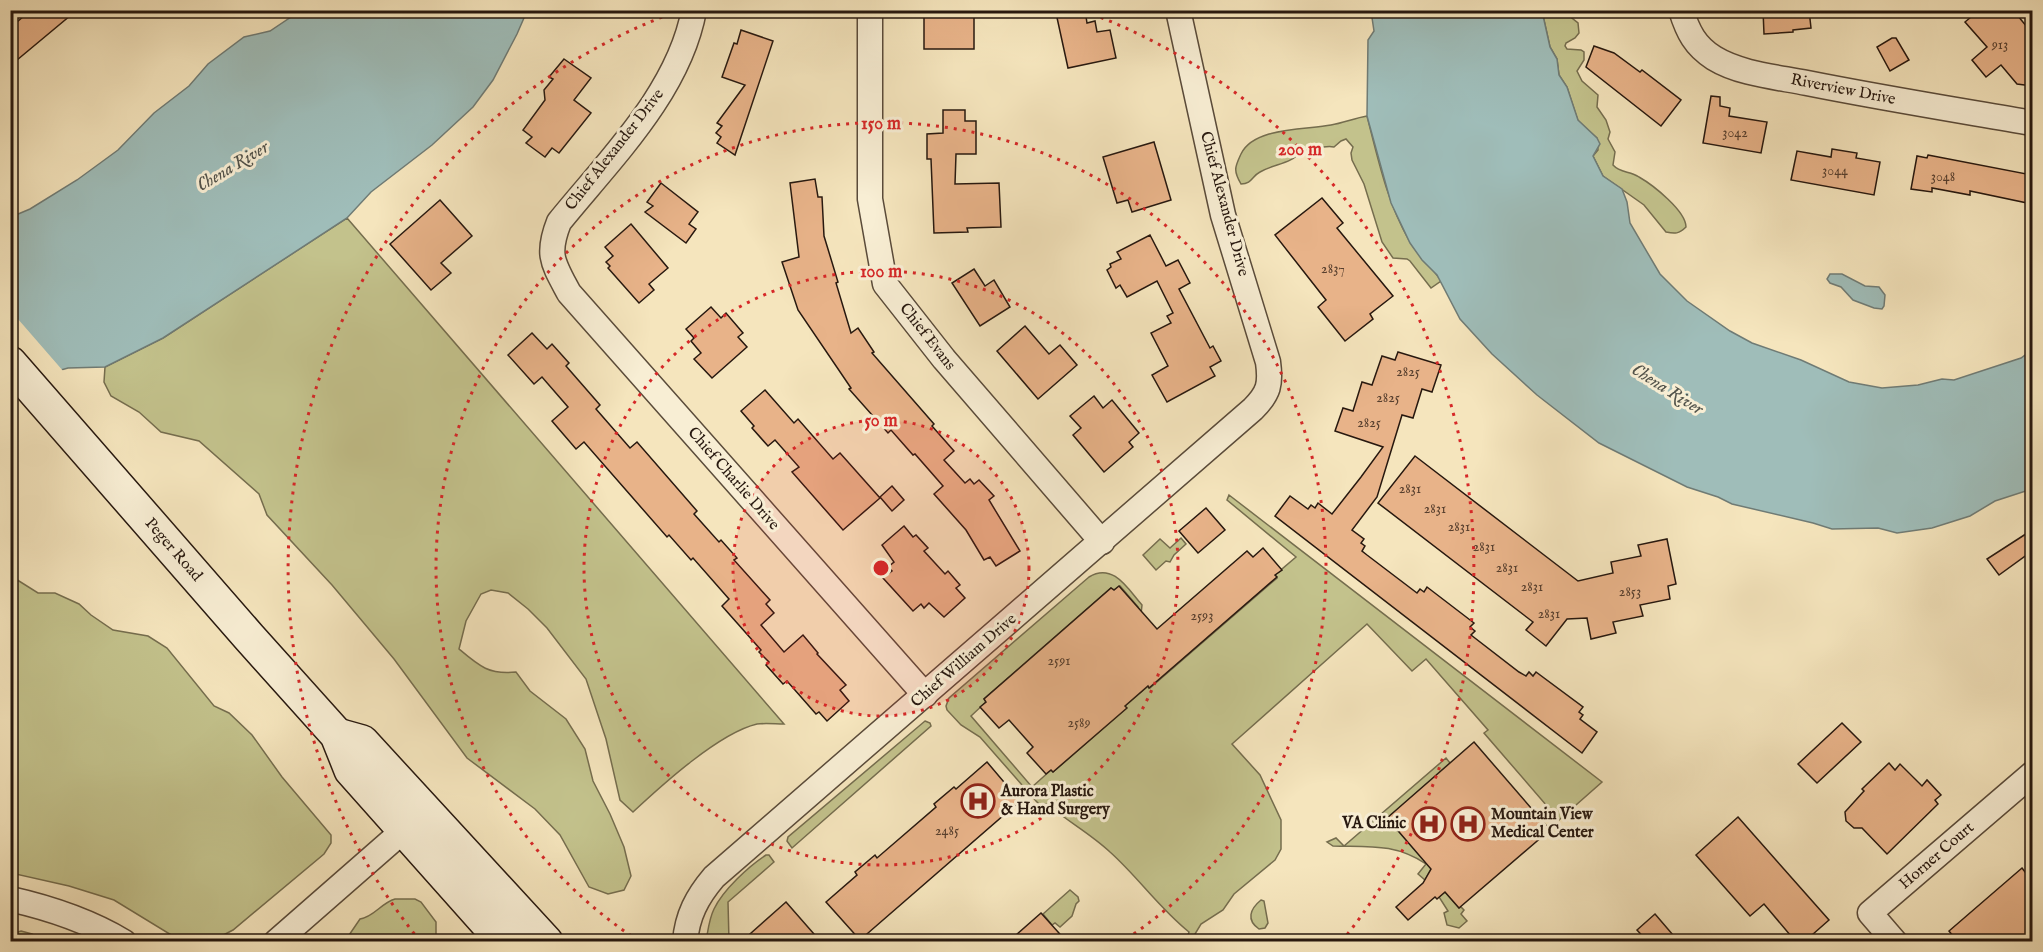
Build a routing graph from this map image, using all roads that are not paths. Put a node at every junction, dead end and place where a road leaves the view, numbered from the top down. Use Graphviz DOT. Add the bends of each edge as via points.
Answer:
graph roads {
  1 [pos="694,10"];
  2 [pos="870,10"];
  3 [pos="1178,10"];
  4 [pos="1681,10"];
  5 [pos="2032,123"];
  6 [pos="551,256"];
  7 [pos="10,363"];
  8 [pos="1266,396"];
  9 [pos="1102,542"];
  10 [pos="925,695"];
  11 [pos="336,735"];
  12 [pos="2032,774"];
  13 [pos="404,830"];
  14 [pos="10,900"];
  15 [pos="124,942"];
  16 [pos="276,942"];
  17 [pos="504,942"];
  18 [pos="546,942"];
  19 [pos="685,942"];
  20 [pos="1895,942"];
  1 -- 6 [label="street, Chief Alexander Drive" via="684,47 668,82 647,114 559,222 551,241"];
  2 -- 9 [label="street, Chief Evans" via="870,199 885,284 944,359"];
  3 -- 8 [label="street, Chief Alexander Drive" via="1223,215 1268,362"];
  4 -- 5 [label="street, Riverview Drive" via="1694,42 1728,65 1825,87"];
  6 -- 10 [label="street, Chief Charlie Drive" via="569,293"];
  7 -- 11 [label="main road, Peger Road"];
  8 -- 9 [label="street, Chief William Drive"];
  9 -- 10 [label="street, Chief William Drive"];
  10 -- 19 [label="street, Chief William Drive" via="714,878 694,903"];
  11 -- 13 [label="main road, Peger Road" via="351,770"];
  11 -- 18 [label="main road, Peger Road" via="362,742"];
  12 -- 20 [label="street, Horner Court" via="1870,913"];
  13 -- 16 [label="street"];
  13 -- 17 [label="main road, Peger Road"];
  14 -- 15 [label="street" via="67,915"];
}
